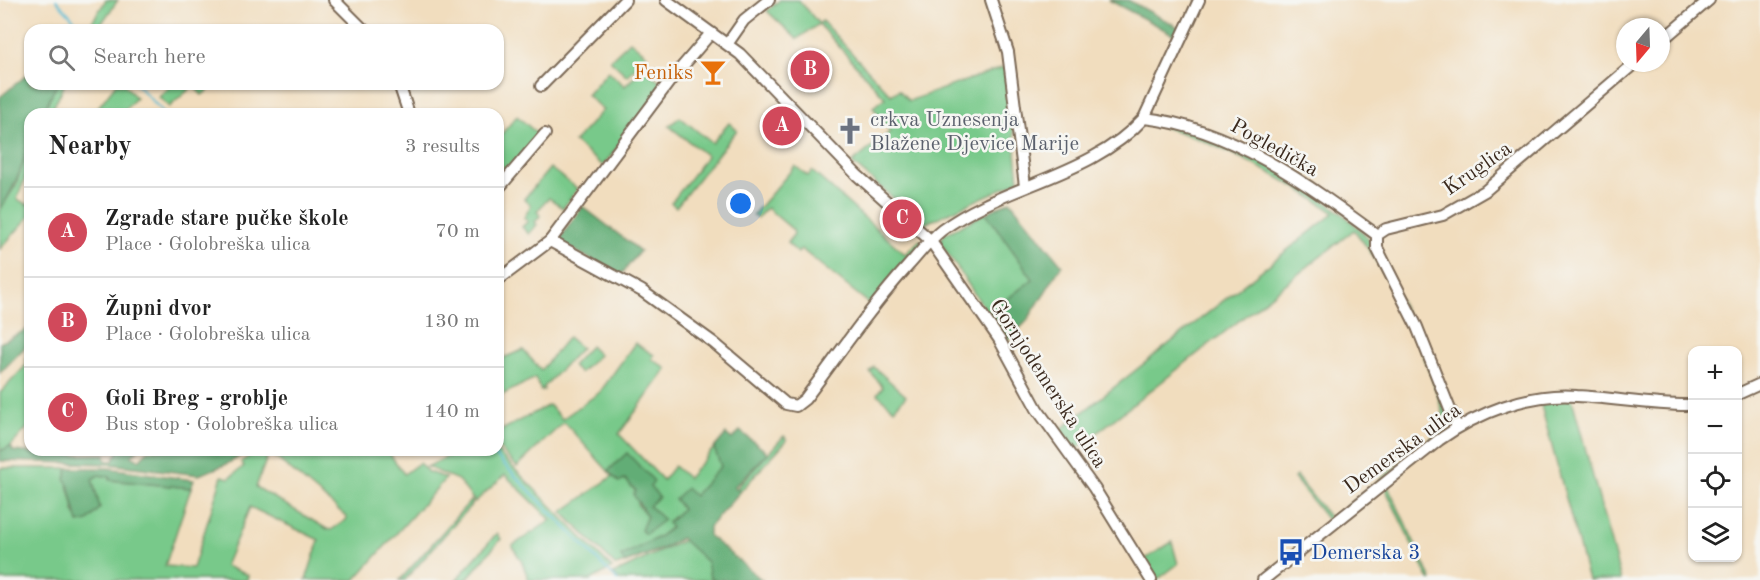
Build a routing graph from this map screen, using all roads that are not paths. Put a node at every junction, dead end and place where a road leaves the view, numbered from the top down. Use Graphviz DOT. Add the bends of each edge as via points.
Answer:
graph roads {
  1 [pos="334,0"];
  2 [pos="625,0"];
  3 [pos="666,0"];
  4 [pos="769,0"];
  5 [pos="991,0"];
  6 [pos="1198,0"];
  7 [pos="1709,0"];
  8 [pos="358,24"];
  9 [pos="1670,32"];
  10 [pos="711,33"];
  11 [pos="728,43"];
  12 [pos="1624,72"];
  13 [pos="542,86"];
  14 [pos="401,90"];
  15 [pos="407,108"];
  16 [pos="1144,118"];
  17 [pos="545,134"];
  18 [pos="504,182"];
  19 [pos="1025,186"];
  20 [pos="1377,236"];
  21 [pos="930,240"];
  22 [pos="550,241"];
  23 [pos="504,276"];
  24 [pos="1760,384"];
  25 [pos="1742,392"];
  26 [pos="1688,405"];
  27 [pos="1457,427"];
  28 [pos="1151,580"];
  29 [pos="1263,580"];
  1 -- 8 [label="street"];
  2 -- 13 [label="street"];
  3 -- 10 [label="street, Gornjodemerska ulica"];
  4 -- 11 [label="street" via="744,20"];
  5 -- 19 [label="street" via="1008,52"];
  6 -- 16 [label="street"];
  7 -- 9 [label="street"];
  10 -- 11 [label="street, Gornjodemerska ulica"];
  10 -- 22 [label="street" via="669,82"];
  11 -- 21 [label="street, Gornjodemerska ulica" via="857,176"];
  12 -- 20 [label="street, Kruglica" via="1485,191 1443,215 1386,229"];
  14 -- 15 [label="street"];
  16 -- 19 [label="street" via="1088,161"];
  16 -- 20 [label="street, Pogledička" via="1193,128 1237,147 1308,187"];
  17 -- 18 [label="street"];
  19 -- 21 [label="street" via="943,229"];
  20 -- 27 [label="street" via="1377,248 1417,327"];
  21 -- 22 [label="street" via="869,311 805,399 792,406 642,291"];
  21 -- 28 [label="street, Gornjodemerska ulica" via="999,339 1037,409 1094,488"];
  22 -- 23 [label="street"];
  24 -- 25 [label="street"];
  26 -- 27 [label="street, Demerska ulica" via="1574,395 1509,404"];
  27 -- 29 [label="street, Demerska ulica"];
}
